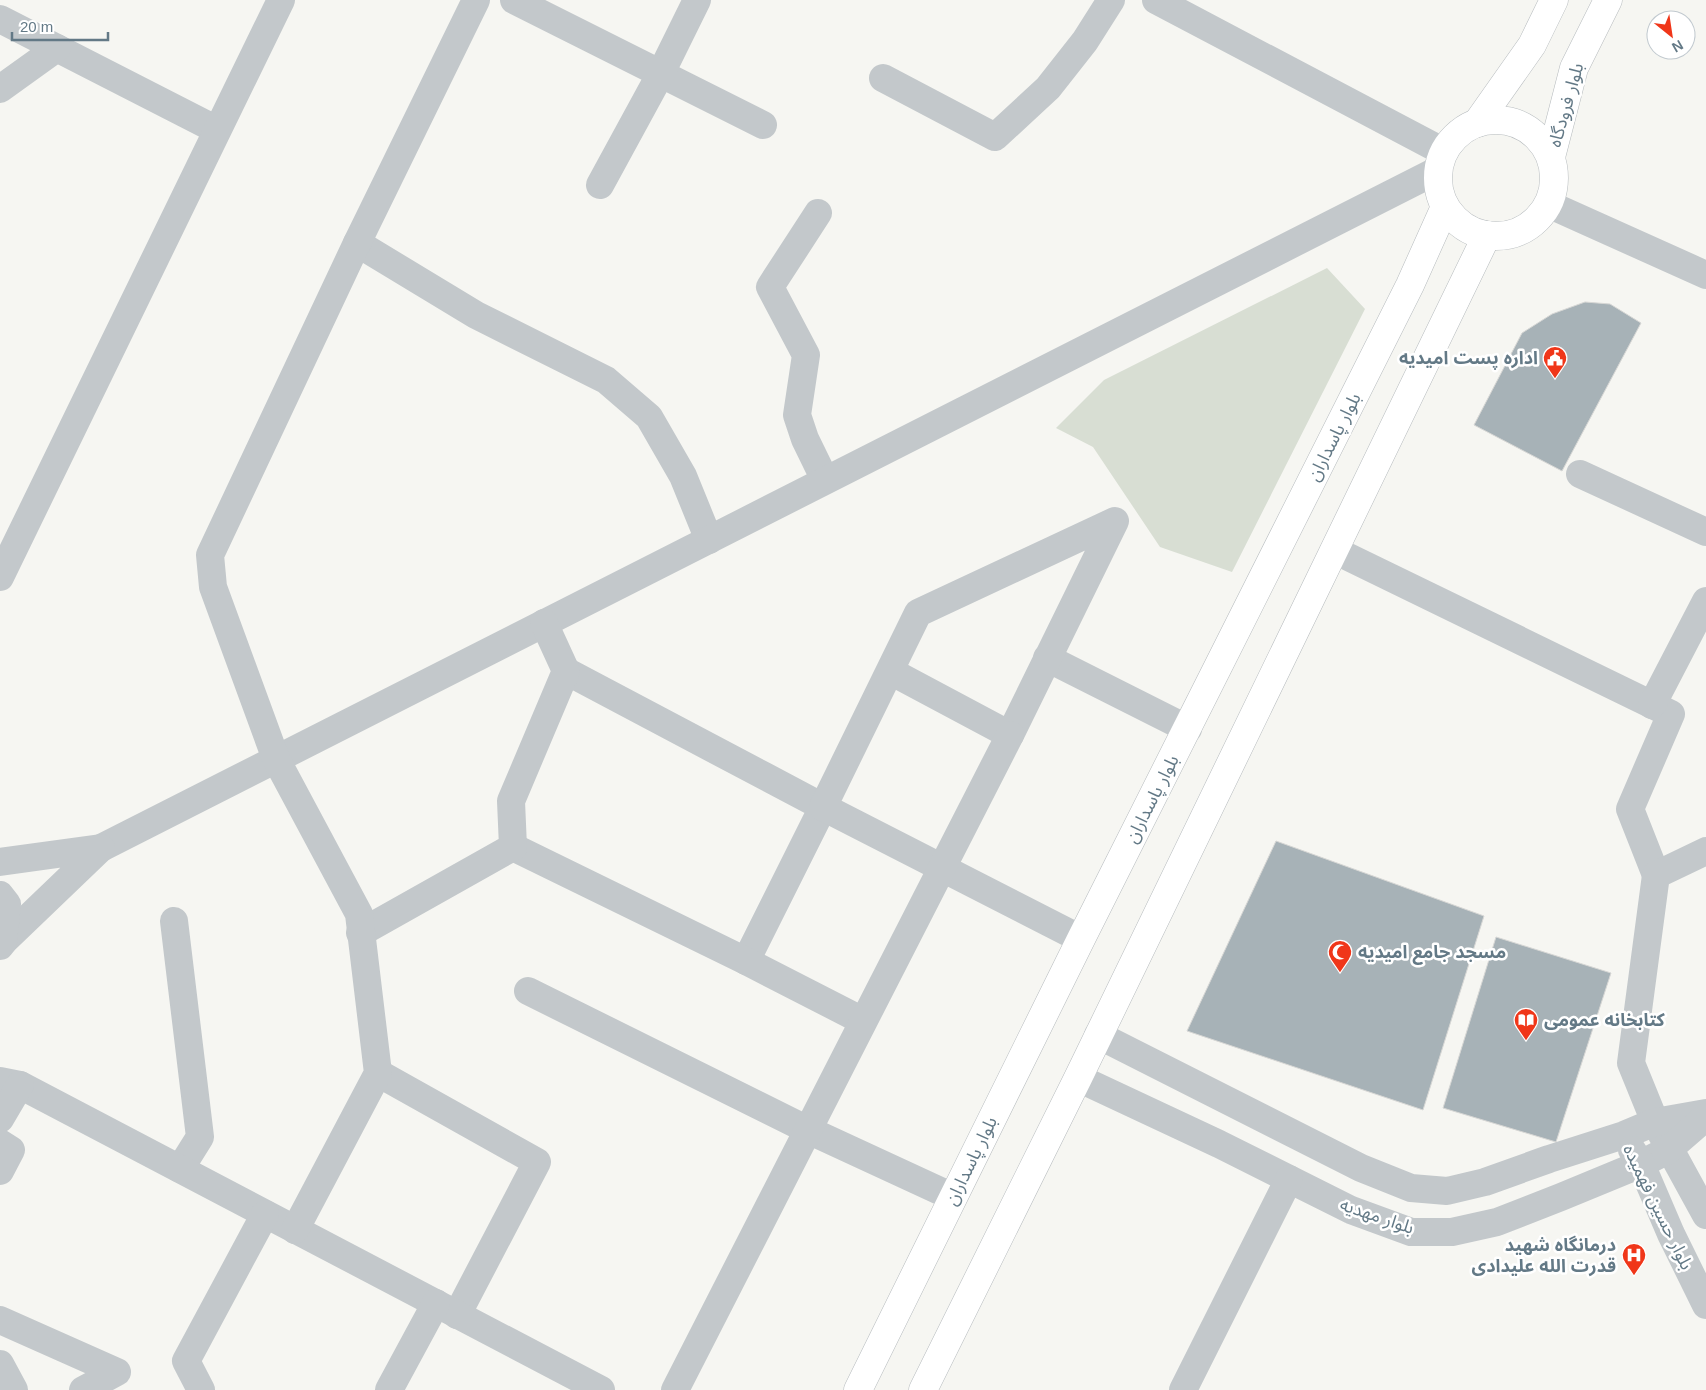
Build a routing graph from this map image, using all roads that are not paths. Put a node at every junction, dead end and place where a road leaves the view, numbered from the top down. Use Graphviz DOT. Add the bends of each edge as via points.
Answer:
graph roads {
  1 [pos="282,0"];
  2 [pos="476,0"];
  3 [pos="514,0"];
  4 [pos="697,0"];
  5 [pos="1111,0"];
  6 [pos="1156,0"];
  7 [pos="1554,0"];
  8 [pos="1608,0"];
  9 [pos="0,19"];
  10 [pos="57,48"];
  11 [pos="661,73"];
  12 [pos="883,78"];
  13 [pos="0,89"];
  14 [pos="1477,123"];
  15 [pos="763,125"];
  16 [pos="217,130"];
  17 [pos="1551,157"];
  18 [pos="1441,161"];
  19 [pos="600,185"];
  20 [pos="1548,204"];
  21 [pos="1445,207"];
  22 [pos="818,213"];
  23 [pos="1487,235"];
  24 [pos="357,243"];
  25 [pos="1706,275"];
  26 [pos="1580,474"];
  27 [pos="825,480"];
  28 [pos="1706,532"];
  29 [pos="709,540"];
  30 [pos="1334,550"];
  31 [pos="0,578"];
  32 [pos="1706,601"];
  33 [pos="544,623"];
  34 [pos="1047,658"];
  35 [pos="566,671"];
  36 [pos="890,672"];
  37 [pos="1652,705"];
  38 [pos="1188,729"];
  39 [pos="1010,735"];
  40 [pos="276,759"];
  41 [pos="823,807"];
  42 [pos="513,847"];
  43 [pos="101,848"];
  44 [pos="1706,851"];
  45 [pos="0,862"];
  46 [pos="942,867"];
  47 [pos="1656,875"];
  48 [pos="0,895"];
  49 [pos="174,921"];
  50 [pos="360,932"];
  51 [pos="1081,939"];
  52 [pos="2,944"];
  53 [pos="746,961"];
  54 [pos="528,991"];
  55 [pos="864,1021"];
  56 [pos="1098,1035"];
  57 [pos="378,1074"];
  58 [pos="1078,1078"];
  59 [pos="10,1083"];
  60 [pos="1706,1115"];
  61 [pos="0,1119"];
  62 [pos="1655,1122"];
  63 [pos="808,1130"];
  64 [pos="1624,1135"];
  65 [pos="0,1143"];
  66 [pos="1668,1150"];
  67 [pos="1640,1164"];
  68 [pos="180,1169"];
  69 [pos="0,1172"];
  70 [pos="1289,1179"];
  71 [pos="953,1197"];
  72 [pos="265,1214"];
  73 [pos="1706,1215"];
  74 [pos="295,1230"];
  75 [pos="1706,1305"];
  76 [pos="446,1309"];
  77 [pos="0,1320"];
  78 [pos="0,1364"];
  79 [pos="14,1390"];
  80 [pos="83,1390"];
  81 [pos="201,1390"];
  82 [pos="389,1390"];
  83 [pos="601,1390"];
  84 [pos="675,1390"];
  85 [pos="858,1390"];
  86 [pos="923,1390"];
  87 [pos="1183,1390"];
  1 -- 16 [label="street"];
  2 -- 24 [label="street"];
  3 -- 11 [label="street"];
  4 -- 11 [label="street"];
  5 -- 12 [label="street" via="1086,40 1048,88 995,137"];
  6 -- 18 [label="street"];
  7 -- 14 [label="main road" via="1532,44"];
  8 -- 17 [label="main road, بلوار فرودگاه" via="1574,68"];
  9 -- 10 [label="street"];
  10 -- 13 [label="street"];
  10 -- 16 [label="street"];
  11 -- 15 [label="street"];
  11 -- 19 [label="street"];
  14 -- 17 [label="main road" via="1494,119 1529,129 1542,141"];
  14 -- 18 [label="main road" via="1452,139"];
  16 -- 31 [label="street"];
  17 -- 20 [label="main road" via="1554,189"];
  18 -- 21 [label="main road" via="1438,189"];
  18 -- 27 [label="street"];
  20 -- 23 [label="main road" via="1538,219 1522,229 1505,235"];
  20 -- 25 [label="street"];
  21 -- 23 [label="main road" via="1470,230"];
  21 -- 38 [label="main road, بلوار پاسداران" via="1410,285"];
  22 -- 27 [label="street" via="770,287 806,354 797,415"];
  23 -- 30 [label="main road"];
  24 -- 29 [label="street" via="476,315 606,380 649,417 683,476"];
  24 -- 40 [label="street" via="210,555 213,587"];
  26 -- 28 [label="street"];
  27 -- 29 [label="street"];
  29 -- 33 [label="street"];
  30 -- 37 [label="street"];
  30 -- 56 [label="main road"];
  32 -- 37 [label="street"];
  33 -- 35 [label="street"];
  33 -- 40 [label="street"];
  34 -- 36 [label="street" via="1115,521 918,613"];
  34 -- 38 [label="street"];
  34 -- 39 [label="street"];
  35 -- 41 [label="street"];
  35 -- 42 [label="street" via="511,801"];
  36 -- 39 [label="street"];
  36 -- 41 [label="street"];
  37 -- 47 [label="street" via="1671,714 1630,809"];
  38 -- 51 [label="main road, بلوار پاسداران"];
  39 -- 46 [label="street"];
  40 -- 43 [label="street"];
  40 -- 50 [label="street" via="359,914"];
  41 -- 46 [label="street"];
  41 -- 53 [label="street"];
  42 -- 50 [label="street"];
  42 -- 53 [label="street"];
  43 -- 45 [label="street"];
  43 -- 52 [label="street"];
  44 -- 47 [label="street"];
  46 -- 51 [label="street"];
  46 -- 55 [label="street"];
  47 -- 62 [label="street, بلوار حسین فهمیده" via="1631,1063"];
  48 -- 52 [label="street" via="7,904"];
  49 -- 68 [label="street" via="200,1137"];
  50 -- 57 [label="street"];
  51 -- 71 [label="main road, بلوار پاسداران"];
  53 -- 55 [label="street"];
  54 -- 63 [label="street"];
  55 -- 63 [label="street"];
  56 -- 58 [label="main road"];
  56 -- 64 [label="street" via="1361,1168 1411,1188 1447,1191 1485,1182"];
  57 -- 74 [label="street"];
  57 -- 76 [label="street" via="537,1162"];
  58 -- 70 [label="street, بلوار مهدیه"];
  58 -- 86 [label="main road"];
  59 -- 61 [label="street"];
  59 -- 68 [label="street"];
  60 -- 62 [label="street"];
  60 -- 66 [label="street, بلوار مهدیه"];
  62 -- 64 [label="street"];
  62 -- 66 [label="street, بلوار حسین فهمیده"];
  63 -- 71 [label="street"];
  63 -- 84 [label="street"];
  64 -- 67 [label="street, بلوار حسین فهمیده"];
  65 -- 69 [label="street" via="12,1150"];
  66 -- 67 [label="street, بلوار مهدیه"];
  66 -- 73 [label="street, بلوار حسین فهمیده"];
  67 -- 70 [label="street, بلوار مهدیه" via="1497,1222 1452,1232 1411,1232 1351,1210"];
  67 -- 75 [label="street, بلوار حسین فهمیده"];
  68 -- 72 [label="street"];
  70 -- 87 [label="street"];
  71 -- 85 [label="main road, بلوار پاسداران"];
  72 -- 74 [label="street"];
  72 -- 81 [label="street" via="186,1361"];
  74 -- 76 [label="street"];
  76 -- 82 [label="street"];
  76 -- 83 [label="street"];
  77 -- 80 [label="street" via="117,1372"];
  78 -- 79 [label="street"];
}
